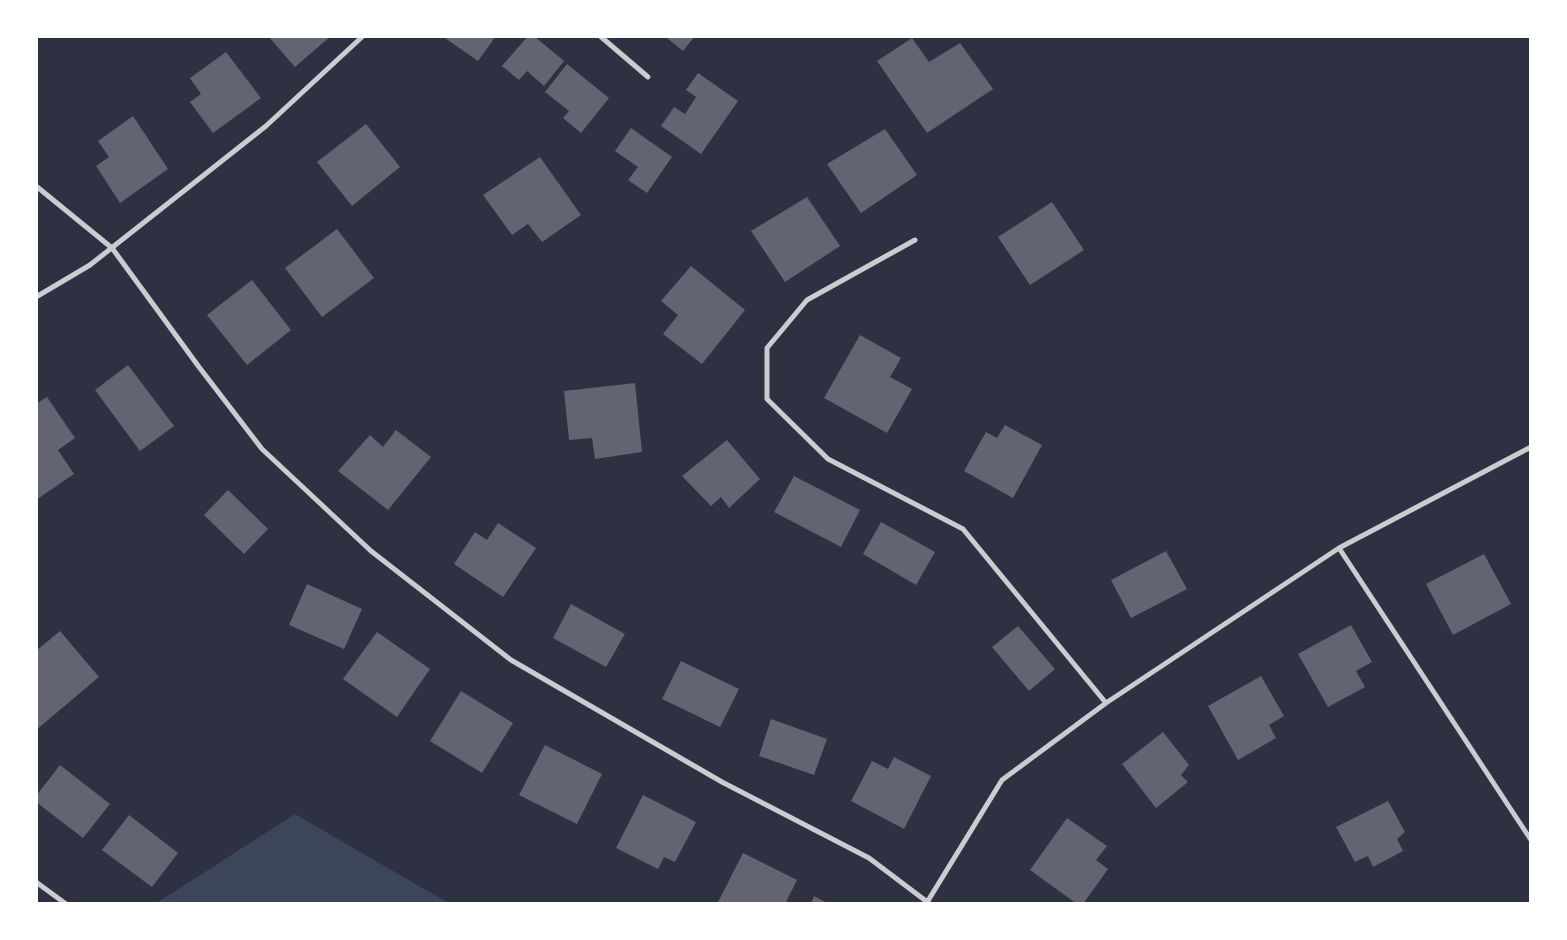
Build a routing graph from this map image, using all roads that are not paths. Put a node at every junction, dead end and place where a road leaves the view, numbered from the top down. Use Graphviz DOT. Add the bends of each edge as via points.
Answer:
graph roads {
  1 [pos="364,36"];
  2 [pos="600,36"];
  3 [pos="648,77"];
  4 [pos="36,186"];
  5 [pos="915,240"];
  6 [pos="112,248"];
  7 [pos="36,297"];
  8 [pos="1531,447"];
  9 [pos="1339,548"];
  10 [pos="1106,703"];
  11 [pos="1531,840"];
  12 [pos="36,882"];
  13 [pos="927,903"];
  14 [pos="66,904"];
  1 -- 6 [label="street" via="266,126"];
  2 -- 3 [label="street"];
  4 -- 6 [label="street"];
  5 -- 10 [label="street" via="807,300 767,348 767,399 828,459 963,529"];
  6 -- 7 [label="street"];
  6 -- 13 [label="street" via="262,449 371,551 511,660 722,782 869,858"];
  8 -- 9 [label="street"];
  9 -- 10 [label="street"];
  9 -- 11 [label="street"];
  10 -- 13 [label="street" via="1002,780"];
  12 -- 14 [label="street"];
}
